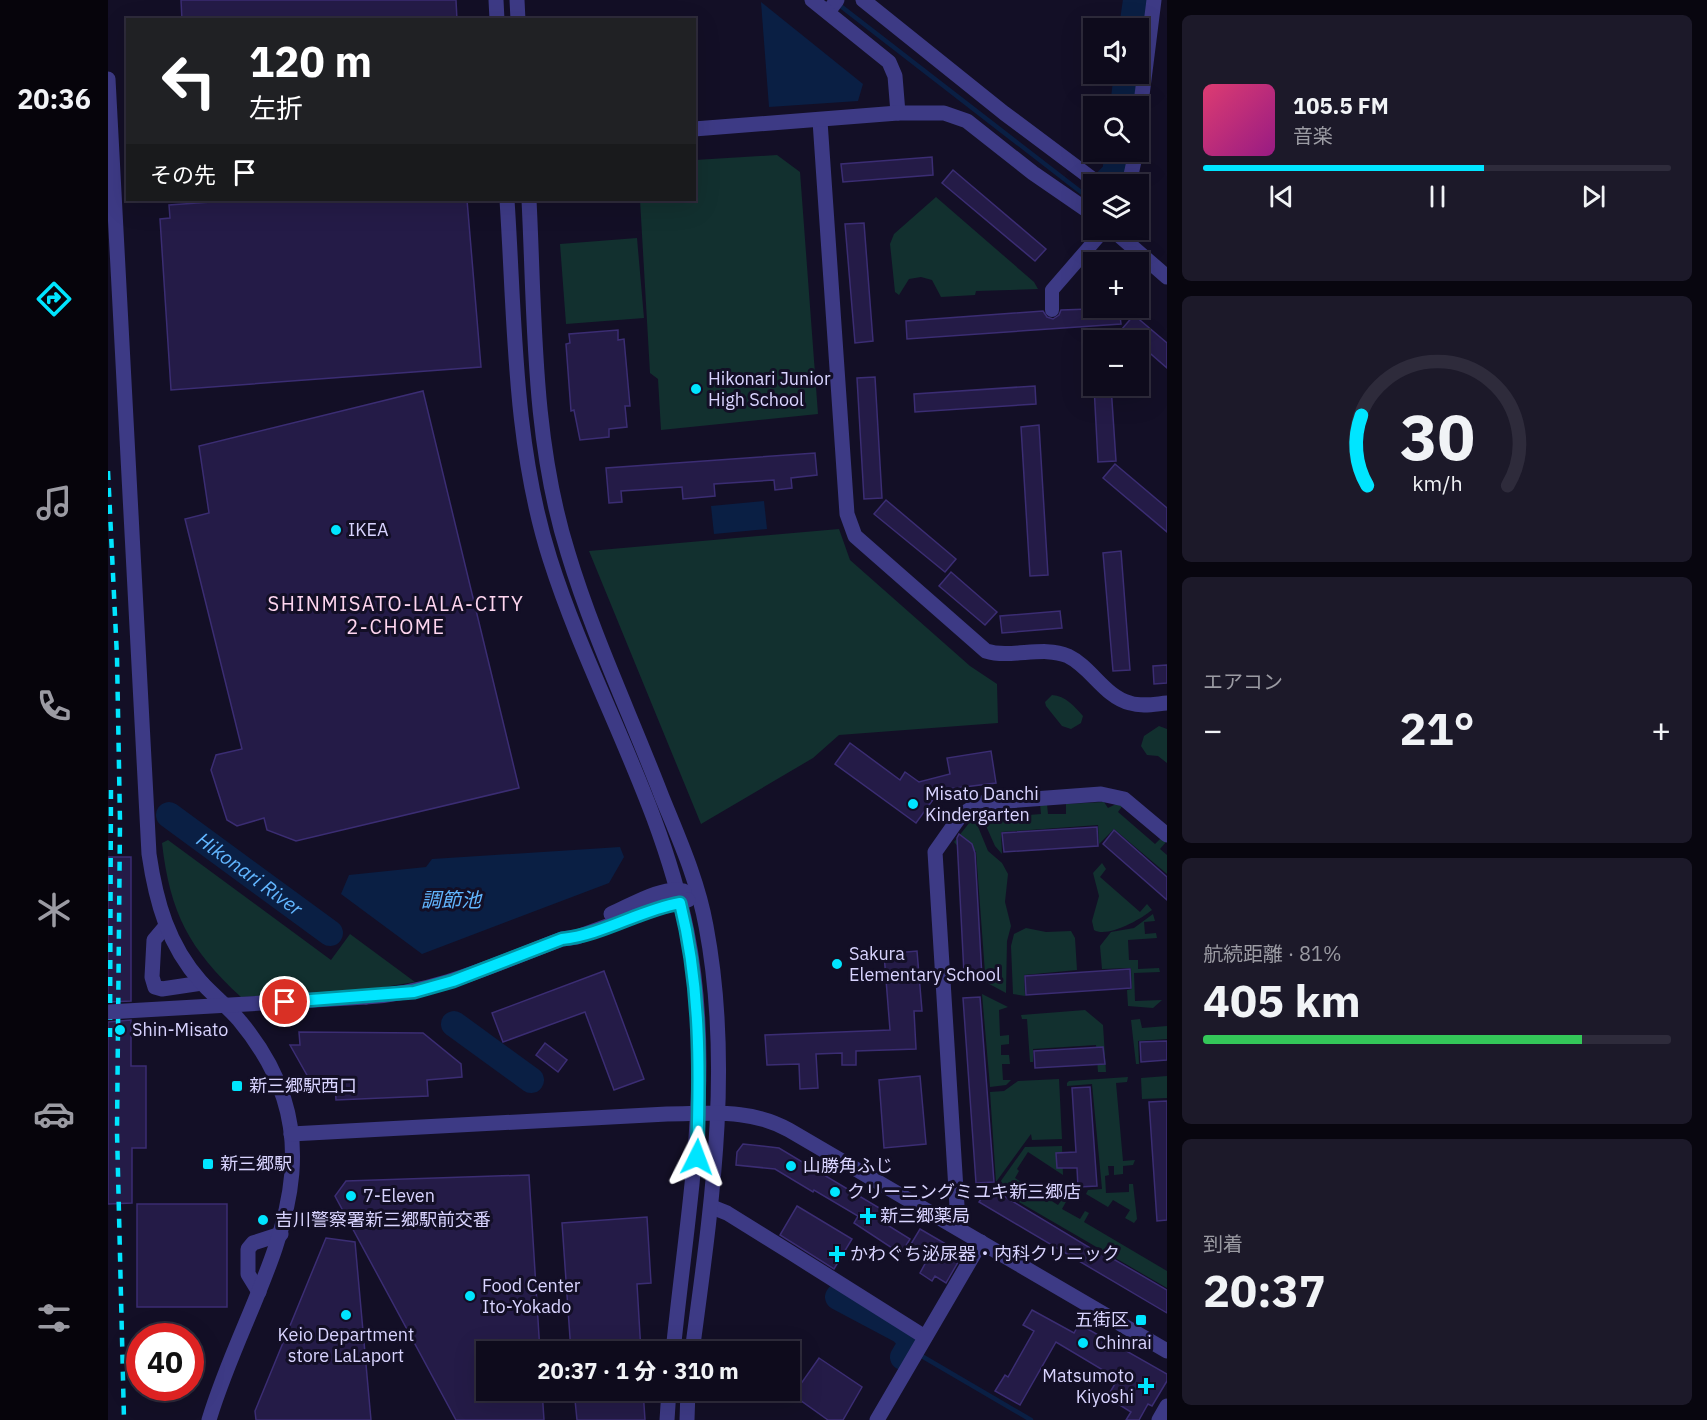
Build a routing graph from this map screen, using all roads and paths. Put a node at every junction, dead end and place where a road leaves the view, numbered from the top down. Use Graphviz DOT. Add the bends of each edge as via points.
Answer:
graph roads {
  1 [pos="496,0"];
  2 [pos="517,0"];
  3 [pos="812,0"];
  4 [pos="863,0"];
  5 [pos="1154,0"];
  6 [pos="833,6"];
  7 [pos="497,18"];
  8 [pos="518,18"];
  9 [pos="108,79"];
  10 [pos="1142,96"];
  11 [pos="898,113"];
  12 [pos="820,121"];
  13 [pos="696,129"];
  14 [pos="120,164"];
  15 [pos="1086,174"];
  16 [pos="507,201"];
  17 [pos="529,201"];
  18 [pos="1083,207"];
  19 [pos="1095,240"];
  20 [pos="1124,240"];
  21 [pos="1167,278"];
  22 [pos="1052,310"];
  23 [pos="1167,704"];
  24 [pos="1167,836"];
  25 [pos="699,895"];
  26 [pos="678,896"];
  27 [pos="165,927"];
  28 [pos="202,983"];
  29 [pos="108,1012"];
  30 [pos="719,1113"];
  31 [pos="699,1114"];
  32 [pos="291,1134"];
  33 [pos="712,1207"];
  34 [pos="949,1223"];
  35 [pos="281,1234"];
  36 [pos="981,1242"];
  37 [pos="259,1292"];
  38 [pos="926,1337"];
  39 [pos="674,1341"];
  40 [pos="694,1341"];
  41 [pos="1167,1351"];
  42 [pos="668,1401"];
  43 [pos="688,1401"];
  44 [pos="1167,1406"];
  45 [pos="208,1420"];
  46 [pos="667,1420"];
  47 [pos="687,1420"];
  48 [pos="878,1420"];
  49 [pos="1159,1420"];
  1 -- 7 [label="street"];
  2 -- 8 [label="street"];
  3 -- 6 [label="street"];
  4 -- 15 [label="street"];
  5 -- 10 [label="street"];
  6 -- 11 [label="street" via="889,62 895,76"];
  9 -- 14 [label="street"];
  11 -- 12 [label="street"];
  11 -- 18 [label="street" via="944,113 967,121"];
  12 -- 13 [label="street"];
  12 -- 23 [label="street" via="847,514 855,536 986,651 1006,655 1057,652 1079,663 1128,703"];
  14 -- 27 [label="street" via="149,854"];
  16 -- 26 [label="street" via="522,427 537,511 564,600 655,817"];
  17 -- 25 [label="street" via="541,423 554,504 583,596"];
  19 -- 22 [label="street" via="1052,290"];
  20 -- 21 [label="street"];
  24 -- 34 [label="street" via="1124,799 1090,795 980,803 961,815 935,852 957,1206"];
  25 -- 26 [label="street"];
  25 -- 30 [label="street" via="716,986"];
  26 -- 29 [label="street, bridge" via="578,937 562,939 414,992"];
  26 -- 31 [label="street" via="698,1012"];
  27 -- 28 [label="street"];
  27 -- 28 [label="street" via="154,940 155,987"];
  28 -- 32 [label="street" via="238,1019 267,1060 284,1099"];
  30 -- 31 [label="street"];
  30 -- 33 [label="street"];
  30 -- 34 [label="street" via="761,1116 773,1121"];
  31 -- 32 [label="street"];
  31 -- 39 [label="street"];
  32 -- 35 [label="street" via="290,1195"];
  33 -- 38 [label="street"];
  33 -- 40 [label="street"];
  34 -- 36 [label="street"];
  35 -- 37 [label="street"];
  35 -- 37 [label="street" via="253,1243 248,1249 248,1274"];
  36 -- 38 [label="street"];
  36 -- 41 [label="street"];
  37 -- 45 [label="street"];
  38 -- 48 [label="street"];
  42 -- 46 [label="street"];
  43 -- 47 [label="street"];
  44 -- 49 [label="street"];
}
